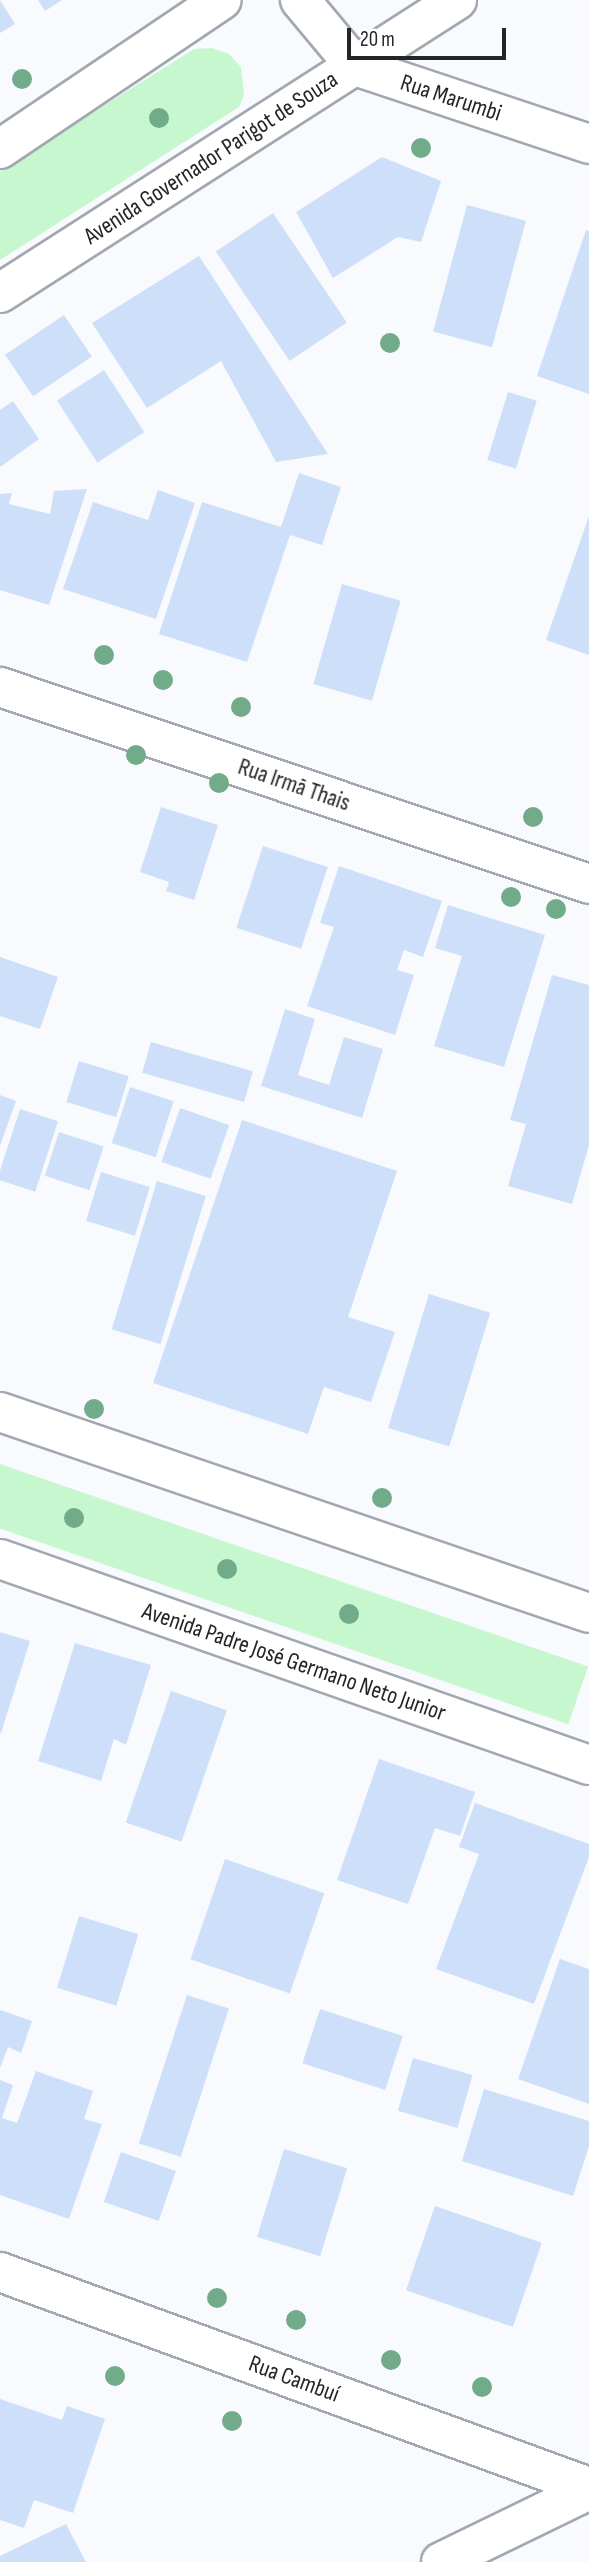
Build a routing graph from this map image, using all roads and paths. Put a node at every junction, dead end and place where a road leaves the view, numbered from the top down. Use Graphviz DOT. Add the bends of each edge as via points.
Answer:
graph roads {
  1 [pos="222,0"];
  2 [pos="300,0"];
  3 [pos="457,0"];
  4 [pos="355,66"];
  5 [pos="589,144"];
  6 [pos="0,149"];
  7 [pos="0,293"];
  8 [pos="0,687"];
  9 [pos="589,884"];
  10 [pos="0,1412"];
  11 [pos="0,1559"];
  12 [pos="589,1613"];
  13 [pos="589,1766"];
  14 [pos="0,2272"];
  15 [pos="589,2489"];
  16 [pos="441,2562"];
  1 -- 6 [label="street"];
  2 -- 4 [label="street"];
  3 -- 4 [label="street, Avenida Governador Parigot de Souza"];
  4 -- 5 [label="street, Rua Marumbi"];
  4 -- 7 [label="street, Avenida Governador Parigot de Souza"];
  8 -- 9 [label="street, Rua Irmã Thais"];
  10 -- 12 [label="street"];
  11 -- 13 [label="street, Avenida Padre José Germano Neto Junior"];
  14 -- 15 [label="street, Rua Cambuí"];
  15 -- 16 [label="street"];
}
